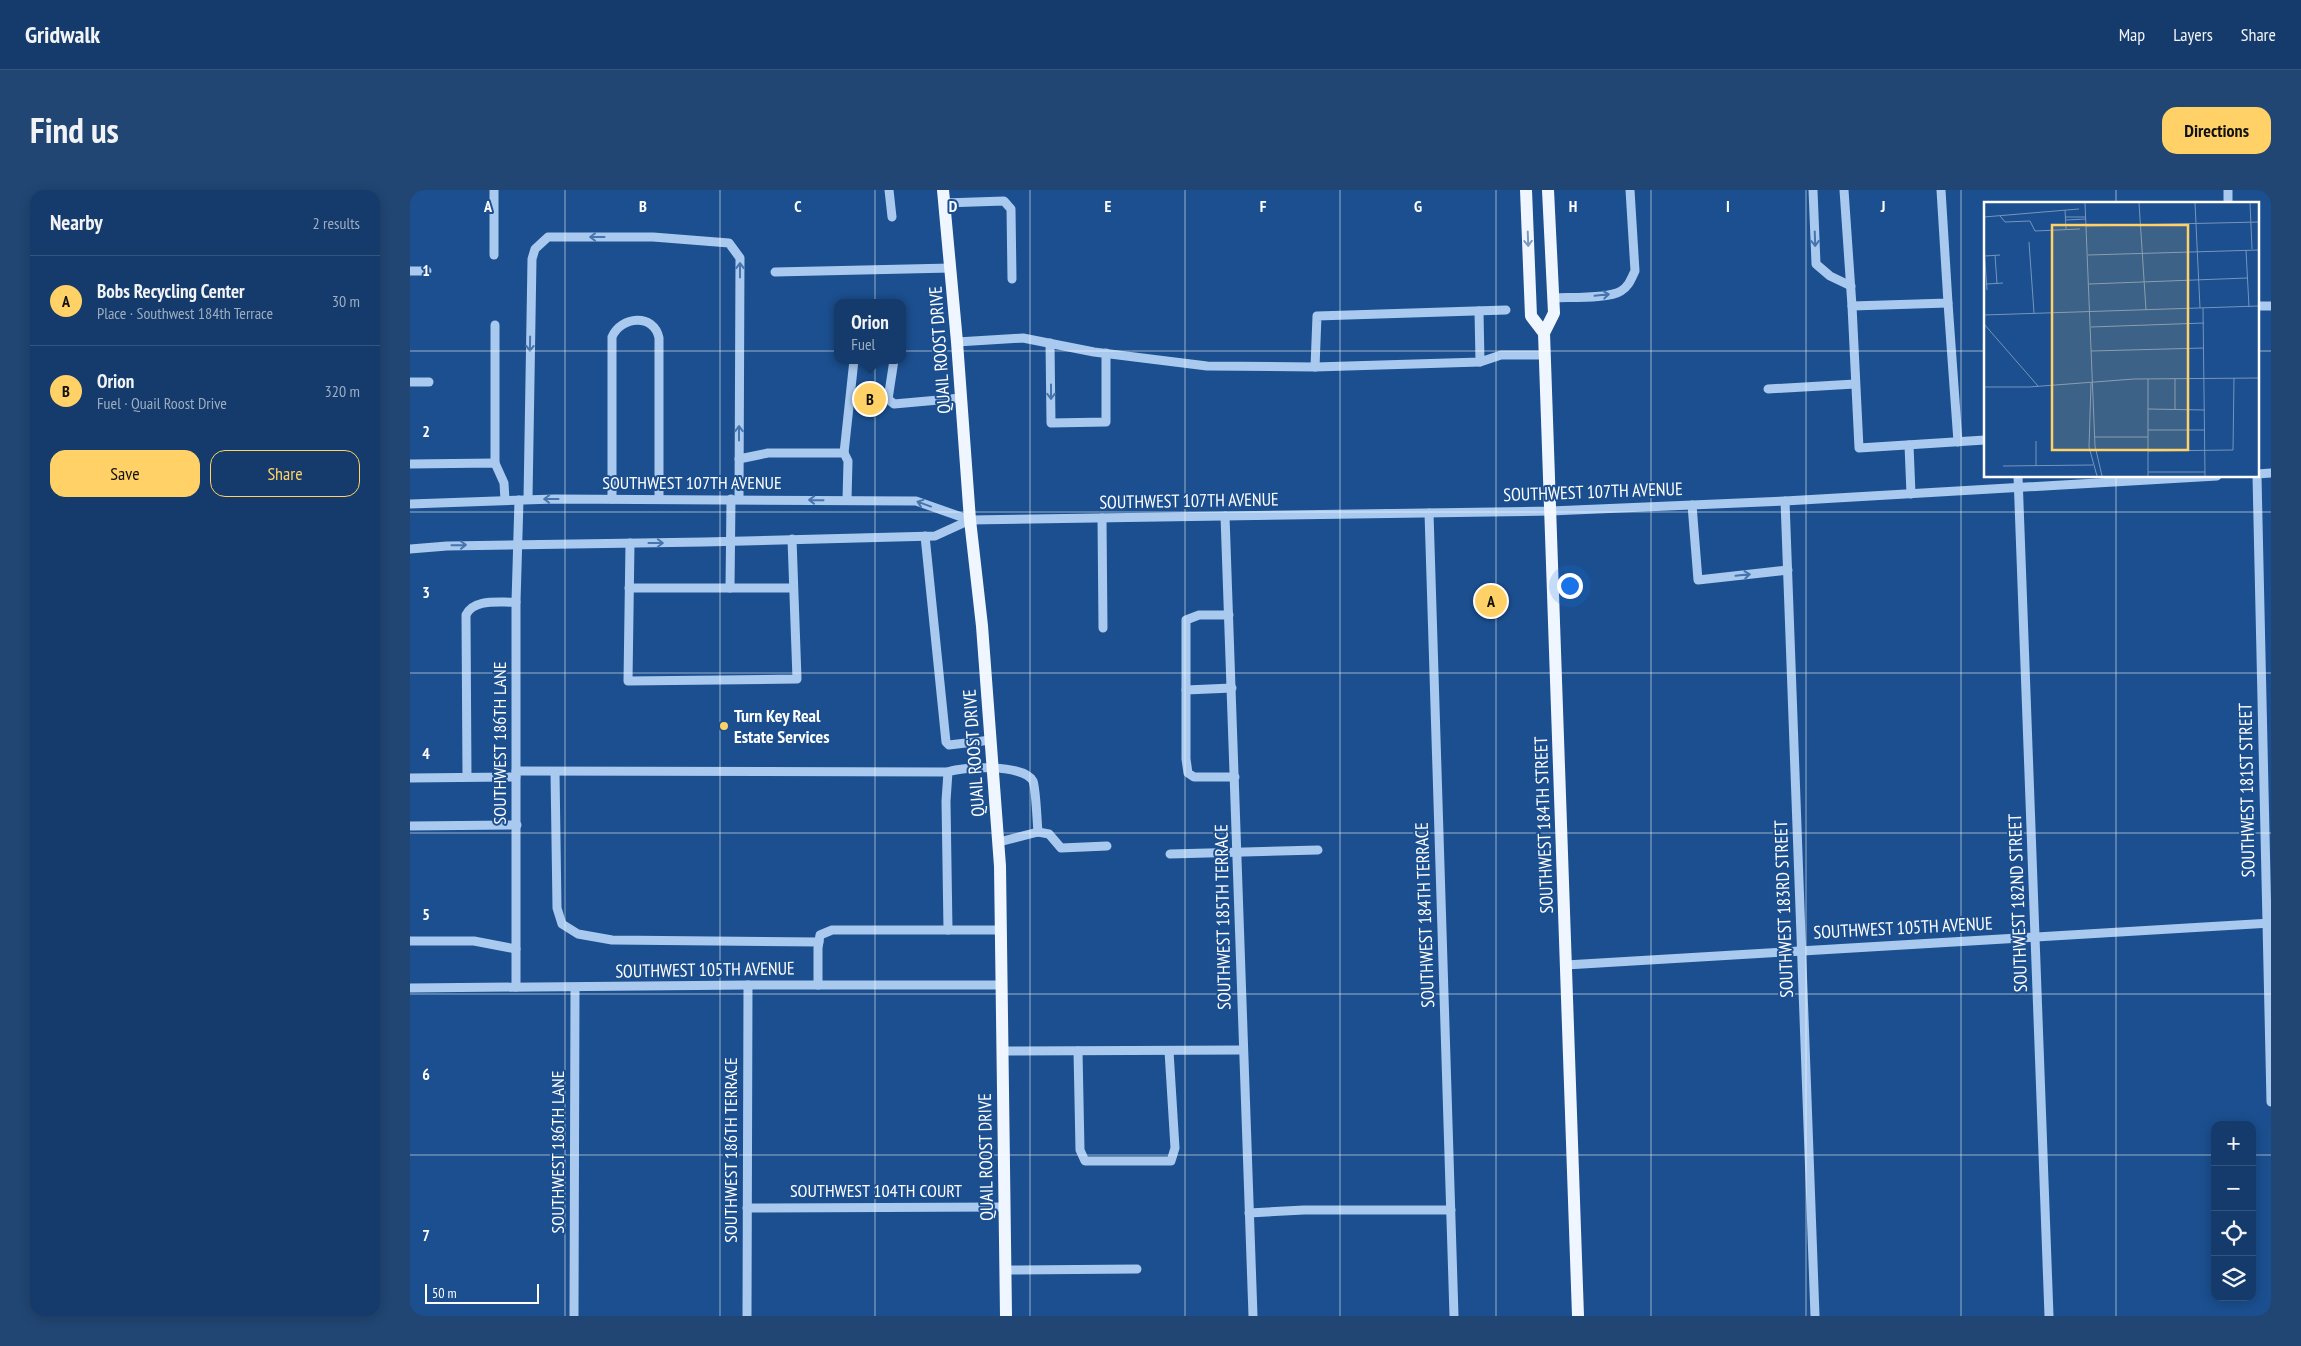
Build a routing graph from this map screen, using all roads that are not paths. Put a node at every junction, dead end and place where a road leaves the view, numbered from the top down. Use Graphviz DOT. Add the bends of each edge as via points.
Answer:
graph roads {
  1 [pos="494,190"];
  2 [pos="889,190"];
  3 [pos="1526,190"];
  4 [pos="1548,190"];
  5 [pos="1630,190"];
  6 [pos="1813,190"];
  7 [pos="1844,190"];
  8 [pos="1941,190"];
  9 [pos="944,196"];
  10 [pos="892,216"];
  11 [pos="494,255"];
  12 [pos="951,268"];
  13 [pos="410,271"];
  14 [pos="426,271"];
  15 [pos="775,272"];
  16 [pos="1012,279"];
  17 [pos="1851,286"];
  18 [pos="1553,298"];
  19 [pos="1948,303"];
  20 [pos="1852,306"];
  21 [pos="2258,306"];
  22 [pos="2271,306"];
  23 [pos="1506,310"];
  24 [pos="1479,311"];
  25 [pos="495,325"];
  26 [pos="1544,333"];
  27 [pos="957,342"];
  28 [pos="1050,343"];
  29 [pos="1106,353"];
  30 [pos="1544,354"];
  31 [pos="1480,362"];
  32 [pos="854,364"];
  33 [pos="893,364"];
  34 [pos="1315,367"];
  35 [pos="410,382"];
  36 [pos="429,382"];
  37 [pos="1855,384"];
  38 [pos="1768,389"];
  39 [pos="961,398"];
  40 [pos="1984,440"];
  41 [pos="1958,442"];
  42 [pos="1909,445"];
  43 [pos="844,453"];
  44 [pos="739,459"];
  45 [pos="495,463"];
  46 [pos="410,464"];
  47 [pos="2271,473"];
  48 [pos="2258,475"];
  49 [pos="2018,478"];
  50 [pos="2186,478"];
  51 [pos="2257,478"];
  52 [pos="2018,489"];
  53 [pos="1911,494"];
  54 [pos="523,499"];
  55 [pos="612,499"];
  56 [pos="659,499"];
  57 [pos="735,499"];
  58 [pos="505,500"];
  59 [pos="847,500"];
  60 [pos="1785,501"];
  61 [pos="410,504"];
  62 [pos="1692,505"];
  63 [pos="1551,511"];
  64 [pos="1429,513"];
  65 [pos="1225,516"];
  66 [pos="1102,518"];
  67 [pos="970,520"];
  68 [pos="925,536"];
  69 [pos="792,539"];
  70 [pos="731,542"];
  71 [pos="630,543"];
  72 [pos="517,544"];
  73 [pos="410,548"];
  74 [pos="1788,570"];
  75 [pos="630,588"];
  76 [pos="730,588"];
  77 [pos="793,588"];
  78 [pos="516,602"];
  79 [pos="1229,615"];
  80 [pos="1103,628"];
  81 [pos="1232,688"];
  82 [pos="1186,690"];
  83 [pos="991,740"];
  84 [pos="993,768"];
  85 [pos="555,772"];
  86 [pos="948,772"];
  87 [pos="516,774"];
  88 [pos="467,777"];
  89 [pos="410,778"];
  90 [pos="1235,778"];
  91 [pos="516,825"];
  92 [pos="410,826"];
  93 [pos="1038,832"];
  94 [pos="999,842"];
  95 [pos="1107,846"];
  96 [pos="1318,850"];
  97 [pos="1238,851"];
  98 [pos="1170,854"];
  99 [pos="2269,924"];
  100 [pos="948,930"];
  101 [pos="1000,930"];
  102 [pos="2036,937"];
  103 [pos="410,941"];
  104 [pos="819,942"];
  105 [pos="516,949"];
  106 [pos="1802,950"];
  107 [pos="1566,965"];
  108 [pos="748,984"];
  109 [pos="818,985"];
  110 [pos="1001,985"];
  111 [pos="410,988"];
  112 [pos="516,988"];
  113 [pos="575,988"];
  114 [pos="1242,1050"];
  115 [pos="1002,1051"];
  116 [pos="1078,1051"];
  117 [pos="1169,1051"];
  118 [pos="2271,1102"];
  119 [pos="1005,1207"];
  120 [pos="747,1208"];
  121 [pos="1451,1210"];
  122 [pos="1249,1213"];
  123 [pos="1137,1269"];
  124 [pos="1006,1270"];
  125 [pos="574,1316"];
  126 [pos="747,1316"];
  127 [pos="1006,1316"];
  128 [pos="1253,1316"];
  129 [pos="1454,1316"];
  130 [pos="1578,1316"];
  131 [pos="1815,1316"];
  132 [pos="2049,1316"];
  1 -- 11 [label="street"];
  2 -- 10 [label="street"];
  3 -- 26 [label="main road, one-way" via="1531,316"];
  4 -- 18 [label="main road, SOUTHWEST 184TH STREET"];
  18 -- 5 [label="street, one-way" via="1620,292 1630,283 1635,271"];
  6 -- 17 [label="street, one-way" via="1816,264 1830,276"];
  7 -- 17 [label="street"];
  8 -- 19 [label="street"];
  9 -- 12 [label="main road, QUAIL ROOST DRIVE"];
  9 -- 16 [label="street" via="1004,201 1011,209"];
  12 -- 15 [label="street"];
  12 -- 27 [label="main road, QUAIL ROOST DRIVE"];
  13 -- 14 [label="street"];
  17 -- 20 [label="street"];
  18 -- 26 [label="main road, SOUTHWEST 184TH STREET" via="1554,313"];
  19 -- 20 [label="street"];
  19 -- 41 [label="street"];
  20 -- 37 [label="street"];
  21 -- 22 [label="street"];
  23 -- 24 [label="street"];
  24 -- 31 [label="street"];
  24 -- 34 [label="street" via="1317,316"];
  25 -- 45 [label="street"];
  26 -- 30 [label="main road, SOUTHWEST 184TH STREET"];
  27 -- 28 [label="street" via="1023,338"];
  27 -- 39 [label="main road, QUAIL ROOST DRIVE"];
  28 -- 29 [label="street"];
  28 -- 29 [label="street, one-way" via="1051,423 1106,422"];
  29 -- 34 [label="street" via="1206,366"];
  30 -- 31 [label="street" via="1502,355"];
  30 -- 63 [label="main road, SOUTHWEST 184TH STREET"];
  31 -- 34 [label="street"];
  32 -- 43 [label="street"];
  33 -- 39 [label="street" via="888,399 894,404"];
  35 -- 36 [label="street"];
  37 -- 38 [label="street"];
  37 -- 42 [label="street" via="1859,448"];
  39 -- 67 [label="main road, QUAIL ROOST DRIVE"];
  40 -- 41 [label="street"];
  41 -- 42 [label="street"];
  42 -- 53 [label="street"];
  43 -- 44 [label="street" via="768,453"];
  43 -- 59 [label="street" via="848,461"];
  44 -- 54 [label="street, SOUTHWEST 186TH LANE, one-way" via="740,258 728,244 653,237 548,237 535,249 532,259"];
  44 -- 57 [label="street"];
  45 -- 46 [label="street"];
  45 -- 58 [label="street" via="504,483"];
  47 -- 48 [label="street"];
  49 -- 52 [label="street, SOUTHWEST 182ND STREET"];
  50 -- 52 [label="street, SOUTHWEST 107TH AVENUE"];
  51 -- 99 [label="street, SOUTHWEST 181ST STREET"];
  52 -- 53 [label="street, SOUTHWEST 107TH AVENUE"];
  52 -- 102 [label="street, SOUTHWEST 182ND STREET"];
  53 -- 60 [label="street, SOUTHWEST 107TH AVENUE"];
  55 -- 54 [label="street, SOUTHWEST 107TH AVENUE, one-way"];
  54 -- 58 [label="street, SOUTHWEST 107TH AVENUE"];
  54 -- 72 [label="street, SOUTHWEST 186TH LANE"];
  55 -- 56 [label="street, SOUTHWEST 107TH AVENUE"];
  55 -- 56 [label="street" via="612,337 619,326 638,321 653,324 659,338"];
  56 -- 57 [label="street, SOUTHWEST 107TH AVENUE"];
  59 -- 57 [label="street, SOUTHWEST 107TH AVENUE, one-way"];
  57 -- 70 [label="street"];
  58 -- 61 [label="street, SOUTHWEST 107TH AVENUE"];
  67 -- 59 [label="street, SOUTHWEST 107TH AVENUE, one-way" via="916,501"];
  60 -- 62 [label="street, SOUTHWEST 107TH AVENUE"];
  60 -- 74 [label="street, SOUTHWEST 183RD STREET"];
  62 -- 63 [label="street, SOUTHWEST 107TH AVENUE"];
  62 -- 74 [label="street, one-way" via="1698,580"];
  63 -- 64 [label="street, SOUTHWEST 107TH AVENUE"];
  63 -- 107 [label="main road, SOUTHWEST 184TH STREET"];
  64 -- 65 [label="street, SOUTHWEST 107TH AVENUE"];
  64 -- 121 [label="street, SOUTHWEST 184TH TERRACE"];
  65 -- 66 [label="street, SOUTHWEST 107TH AVENUE"];
  65 -- 79 [label="street, SOUTHWEST 185TH TERRACE"];
  66 -- 67 [label="street, SOUTHWEST 107TH AVENUE"];
  66 -- 80 [label="street"];
  67 -- 68 [label="street, SOUTHWEST 107TH AVENUE" via="935,536"];
  67 -- 83 [label="main road, QUAIL ROOST DRIVE"];
  68 -- 69 [label="street, SOUTHWEST 107TH AVENUE"];
  68 -- 83 [label="street" via="946,742 949,745"];
  69 -- 70 [label="street, SOUTHWEST 107TH AVENUE"];
  69 -- 77 [label="street"];
  71 -- 70 [label="street, SOUTHWEST 107TH AVENUE, one-way"];
  70 -- 76 [label="street"];
  71 -- 72 [label="street, SOUTHWEST 107TH AVENUE"];
  71 -- 75 [label="street"];
  73 -- 72 [label="street, SOUTHWEST 107TH AVENUE, one-way"];
  72 -- 78 [label="street, SOUTHWEST 186TH LANE"];
  74 -- 106 [label="street, SOUTHWEST 183RD STREET"];
  75 -- 76 [label="street"];
  75 -- 77 [label="street" via="628,681 797,679"];
  76 -- 77 [label="street"];
  78 -- 87 [label="street, SOUTHWEST 186TH LANE"];
  78 -- 88 [label="street" via="476,604 466,615"];
  79 -- 81 [label="street, SOUTHWEST 185TH TERRACE"];
  79 -- 82 [label="street" via="1200,615 1186,620"];
  81 -- 82 [label="street"];
  81 -- 90 [label="street, SOUTHWEST 185TH TERRACE"];
  82 -- 90 [label="street" via="1188,773 1194,778"];
  83 -- 84 [label="main road, QUAIL ROOST DRIVE"];
  84 -- 86 [label="street"];
  84 -- 93 [label="street" via="1024,772 1033,782"];
  84 -- 94 [label="main road, QUAIL ROOST DRIVE"];
  85 -- 86 [label="street"];
  85 -- 87 [label="street"];
  85 -- 104 [label="street" via="556,908 562,924 578,934 612,940"];
  86 -- 100 [label="street"];
  87 -- 88 [label="street"];
  87 -- 91 [label="street, SOUTHWEST 186TH LANE"];
  88 -- 89 [label="street"];
  90 -- 97 [label="street, SOUTHWEST 185TH TERRACE"];
  91 -- 92 [label="street"];
  91 -- 105 [label="street, SOUTHWEST 186TH LANE"];
  93 -- 94 [label="street"];
  93 -- 95 [label="street" via="1049,834 1061,848"];
  94 -- 101 [label="main road, QUAIL ROOST DRIVE"];
  96 -- 97 [label="street"];
  97 -- 98 [label="street"];
  97 -- 114 [label="street, SOUTHWEST 185TH TERRACE"];
  99 -- 102 [label="street, SOUTHWEST 105TH AVENUE"];
  99 -- 118 [label="street, SOUTHWEST 181ST STREET"];
  100 -- 101 [label="street"];
  100 -- 104 [label="street" via="832,930 820,935"];
  101 -- 110 [label="main road, QUAIL ROOST DRIVE"];
  102 -- 106 [label="street, SOUTHWEST 105TH AVENUE"];
  102 -- 132 [label="street, SOUTHWEST 182ND STREET"];
  103 -- 105 [label="street" via="474,941"];
  104 -- 109 [label="street"];
  105 -- 112 [label="street, SOUTHWEST 186TH LANE"];
  106 -- 107 [label="street, SOUTHWEST 105TH AVENUE"];
  106 -- 131 [label="street, SOUTHWEST 183RD STREET"];
  107 -- 130 [label="main road, SOUTHWEST 184TH STREET"];
  108 -- 109 [label="street, SOUTHWEST 105TH AVENUE"];
  108 -- 113 [label="street, SOUTHWEST 105TH AVENUE"];
  108 -- 120 [label="street, SOUTHWEST 186TH TERRACE"];
  109 -- 110 [label="street, SOUTHWEST 105TH AVENUE"];
  110 -- 115 [label="main road, QUAIL ROOST DRIVE"];
  111 -- 112 [label="street, SOUTHWEST 105TH AVENUE"];
  112 -- 113 [label="street, SOUTHWEST 105TH AVENUE"];
  113 -- 125 [label="street, SOUTHWEST 186TH LANE"];
  114 -- 117 [label="street"];
  114 -- 122 [label="street, SOUTHWEST 185TH TERRACE"];
  115 -- 116 [label="street"];
  115 -- 119 [label="main road, QUAIL ROOST DRIVE"];
  116 -- 117 [label="street"];
  116 -- 117 [label="street" via="1080,1150 1085,1161 1171,1162 1175,1148"];
  119 -- 120 [label="street, SOUTHWEST 104TH COURT"];
  119 -- 124 [label="main road, QUAIL ROOST DRIVE"];
  120 -- 126 [label="street, SOUTHWEST 186TH TERRACE"];
  121 -- 122 [label="street"];
  121 -- 129 [label="street, SOUTHWEST 184TH TERRACE"];
  122 -- 128 [label="street, SOUTHWEST 185TH TERRACE"];
  123 -- 124 [label="street"];
  124 -- 127 [label="main road, QUAIL ROOST DRIVE"];
}
